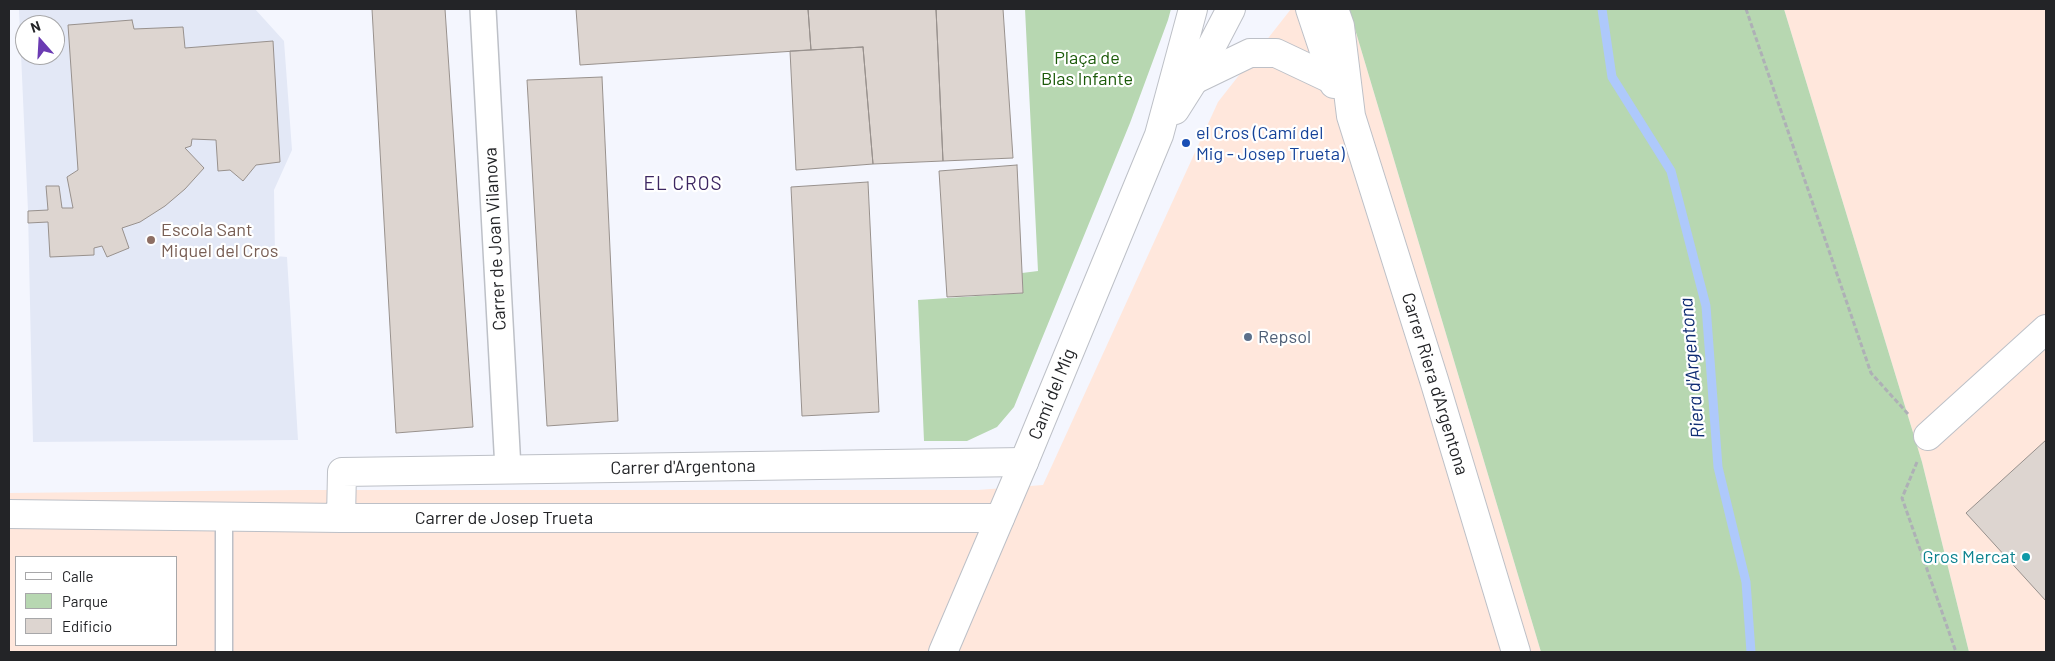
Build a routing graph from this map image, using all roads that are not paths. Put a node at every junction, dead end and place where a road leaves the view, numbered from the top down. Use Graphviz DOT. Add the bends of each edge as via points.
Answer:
graph roads {
  1 [pos="483,9"];
  2 [pos="1193,9"];
  3 [pos="1231,9"];
  4 [pos="1310,9"];
  5 [pos="1334,9"];
  6 [pos="1331,79"];
  7 [pos="1194,80"];
  8 [pos="1351,116"];
  9 [pos="1160,135"];
  10 [pos="2046,329"];
  11 [pos="1928,436"];
  12 [pos="1024,462"];
  13 [pos="508,469"];
  14 [pos="9,514"];
  15 [pos="224,517"];
  16 [pos="341,518"];
  17 [pos="1000,518"];
  18 [pos="224,652"];
  19 [pos="943,652"];
  20 [pos="1516,652"];
  1 -- 13 [label="street, Carrer de Joan Vilanova"];
  2 -- 9 [label="street, Camí del Mig"];
  3 -- 7 [label="street, Camí del Mig"];
  4 -- 6 [label="street, Carrer Riera d'Argentona"];
  5 -- 8 [label="street, Carrer Riera d'Argentona" via="1340,26"];
  6 -- 7 [label="street" via="1276,53 1250,53"];
  6 -- 8 [label="street, Carrer Riera d'Argentona"];
  7 -- 9 [label="street, Camí del Mig"];
  8 -- 20 [label="street, Carrer Riera d'Argentona"];
  9 -- 12 [label="street, Camí del Mig"];
  10 -- 11 [label="street"];
  12 -- 13 [label="street, Carrer d'Argentona"];
  12 -- 17 [label="street, Camí del Mig"];
  13 -- 16 [label="street, Carrer d'Argentona" via="342,472"];
  14 -- 15 [label="street, Carrer de Josep Trueta"];
  15 -- 16 [label="street, Carrer de Josep Trueta"];
  15 -- 18 [label="lane"];
  16 -- 17 [label="street, Carrer de Josep Trueta"];
  17 -- 19 [label="street, Camí del Mig"];
}
